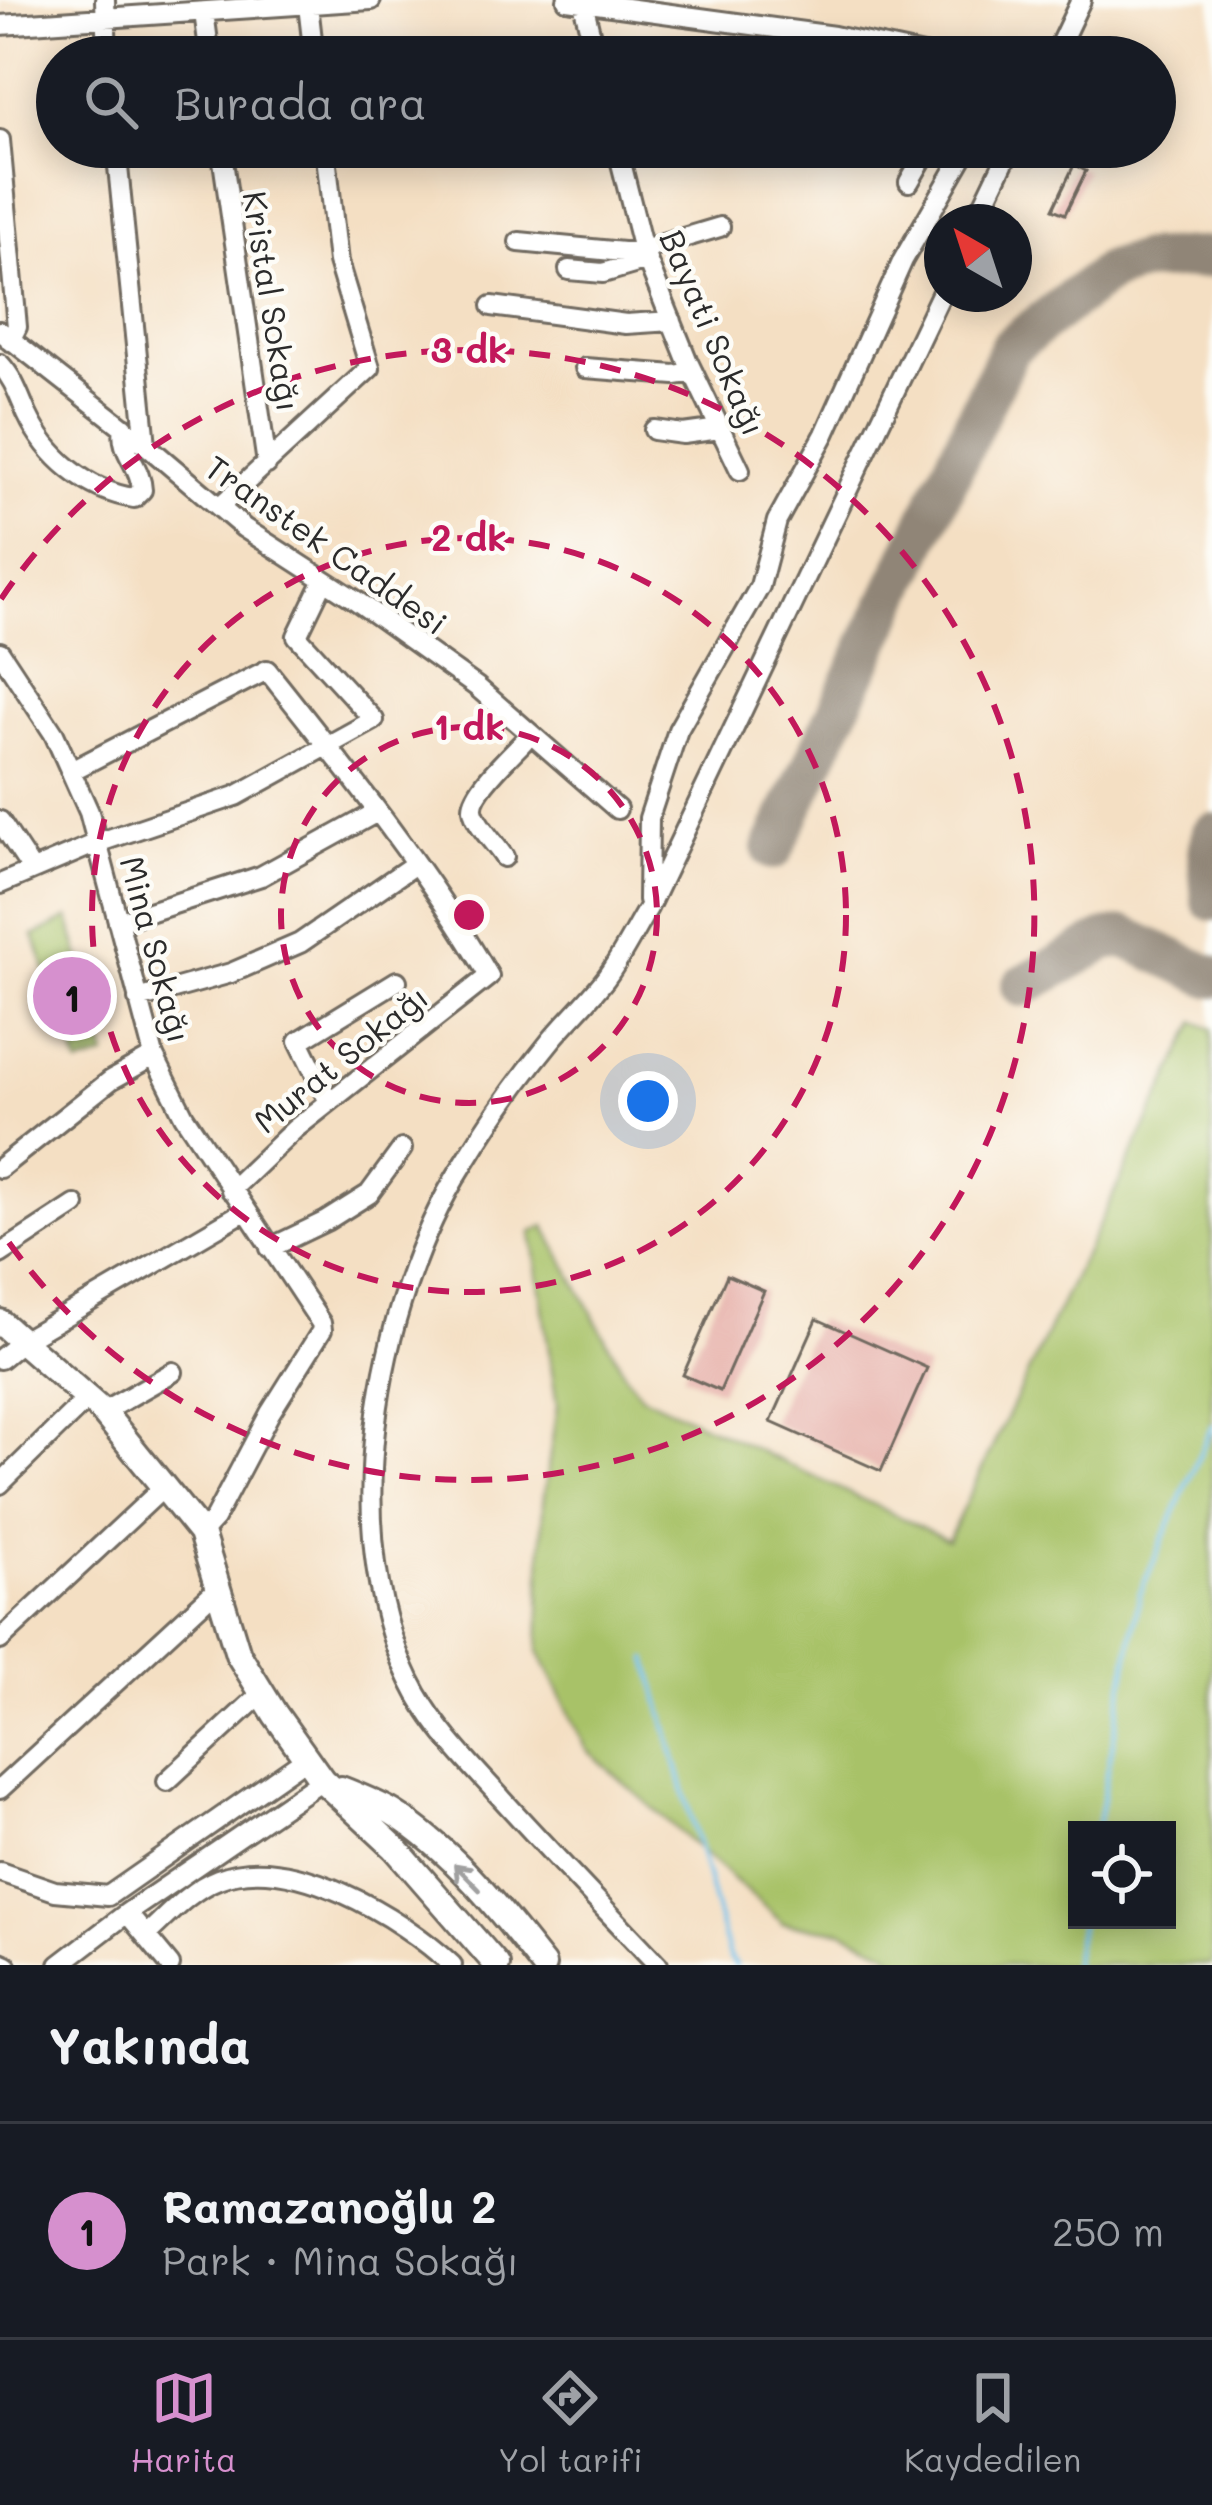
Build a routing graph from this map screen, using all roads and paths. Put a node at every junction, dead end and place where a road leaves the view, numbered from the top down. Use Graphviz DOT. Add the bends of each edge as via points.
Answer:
graph roads {
  1 [pos="371,0"];
  2 [pos="1082,0"];
  3 [pos="575,1"];
  4 [pos="308,4"];
  5 [pos="689,7"];
  6 [pos="104,10"];
  7 [pos="204,12"];
  8 [pos="0,25"];
  9 [pos="207,36"];
  10 [pos="312,36"];
  11 [pos="588,36"];
  12 [pos="834,36"];
  13 [pos="1064,36"];
  14 [pos="0,140"];
  15 [pos="118,168"];
  16 [pos="223,168"];
  17 [pos="327,168"];
  18 [pos="622,168"];
  19 [pos="917,168"];
  20 [pos="956,168"];
  21 [pos="1001,168"];
  22 [pos="909,182"];
  23 [pos="984,204"];
  24 [pos="720,227"];
  25 [pos="519,242"];
  26 [pos="645,255"];
  27 [pos="569,270"];
  28 [pos="492,306"];
  29 [pos="932,312"];
  30 [pos="672,321"];
  31 [pos="5,336"];
  32 [pos="0,364"];
  33 [pos="585,368"];
  34 [pos="693,372"];
  35 [pos="124,428"];
  36 [pos="721,429"];
  37 [pos="655,430"];
  38 [pos="146,445"];
  39 [pos="267,464"];
  40 [pos="740,470"];
  41 [pos="219,507"];
  42 [pos="324,580"];
  43 [pos="0,652"];
  44 [pos="530,734"];
  45 [pos="327,745"];
  46 [pos="71,771"];
  47 [pos="617,809"];
  48 [pos="377,812"];
  49 [pos="0,821"];
  50 [pos="97,843"];
  51 [pos="504,857"];
  52 [pos="415,864"];
  53 [pos="31,868"];
  54 [pos="0,884"];
  55 [pos="648,908"];
  56 [pos="118,922"];
  57 [pos="398,980"];
  58 [pos="138,999"];
  59 [pos="154,1057"];
  60 [pos="329,1102"];
  61 [pos="402,1149"];
  62 [pos="0,1168"];
  63 [pos="231,1190"];
  64 [pos="75,1205"];
  65 [pos="244,1211"];
  66 [pos="270,1248"];
  67 [pos="0,1254"];
  68 [pos="0,1322"];
  69 [pos="22,1341"];
  70 [pos="0,1359"];
  71 [pos="173,1372"];
  72 [pos="95,1405"];
  73 [pos="0,1484"];
  74 [pos="164,1487"];
  75 [pos="201,1533"];
  76 [pos="218,1588"];
  77 [pos="0,1640"];
  78 [pos="262,1694"];
  79 [pos="306,1758"];
  80 [pos="322,1780"];
  81 [pos="167,1781"];
  82 [pos="0,1790"];
  83 [pos="0,1873"];
  84 [pos="127,1913"];
  85 [pos="146,1935"];
  86 [pos="59,1965"];
  87 [pos="170,1965"];
  88 [pos="452,1965"];
  89 [pos="497,1965"];
  90 [pos="543,1965"];
  91 [pos="658,1965"];
  1 -- 4 [label="street"];
  2 -- 13 [label="street"];
  3 -- 5 [label="street"];
  3 -- 11 [label="street"];
  4 -- 7 [label="street"];
  4 -- 10 [label="street"];
  5 -- 12 [label="street"];
  6 -- 7 [label="street"];
  6 -- 8 [label="street"];
  7 -- 9 [label="street"];
  14 -- 31 [label="street" via="17,327"];
  15 -- 38 [label="street"];
  16 -- 39 [label="street, Kristal Sokağı"];
  17 -- 39 [label="street" via="338,262 370,368"];
  18 -- 26 [label="street, Bayati Sokağı"];
  19 -- 22 [label="street"];
  20 -- 55 [label="street" via="777,520 760,586 678,730 649,818"];
  21 -- 23 [label="street"];
  24 -- 26 [label="street"];
  25 -- 26 [label="street"];
  26 -- 27 [label="street" via="603,272"];
  26 -- 30 [label="street, Bayati Sokağı"];
  28 -- 30 [label="street" via="626,324"];
  29 -- 55 [label="street"];
  30 -- 34 [label="street, Bayati Sokağı"];
  31 -- 35 [label="street, Transtek Caddesi"];
  32 -- 35 [label="street" via="63,464 134,498 142,478 123,443"];
  33 -- 34 [label="street"];
  34 -- 36 [label="street, Bayati Sokağı"];
  35 -- 38 [label="street, Transtek Caddesi"];
  36 -- 37 [label="street"];
  36 -- 40 [label="street, Bayati Sokağı"];
  38 -- 41 [label="street, Transtek Caddesi"];
  39 -- 41 [label="street"];
  41 -- 42 [label="street, Transtek Caddesi"];
  42 -- 44 [label="street, Transtek Caddesi"];
  42 -- 45 [label="street" via="297,636 374,720"];
  43 -- 46 [label="street, Mina Sokağı"];
  44 -- 47 [label="street, Transtek Caddesi"];
  44 -- 51 [label="street" via="474,803"];
  45 -- 46 [label="street" via="267,670"];
  45 -- 48 [label="street"];
  45 -- 50 [label="street" via="236,796"];
  46 -- 50 [label="street, Mina Sokağı"];
  48 -- 52 [label="street"];
  48 -- 56 [label="street" via="261,876"];
  49 -- 53 [label="street"];
  50 -- 53 [label="street"];
  50 -- 56 [label="street, Mina Sokağı"];
  52 -- 58 [label="street" via="300,943"];
  52 -- 60 [label="street, Murat Sokağı" via="490,976"];
  53 -- 54 [label="street"];
  55 -- 91 [label="street" via="607,976 483,1135 422,1246 380,1384 374,1526 385,1609 428,1711"];
  56 -- 58 [label="street, Mina Sokağı"];
  57 -- 60 [label="street" via="299,1041"];
  58 -- 59 [label="street, Mina Sokağı"];
  59 -- 62 [label="street" via="111,1080"];
  59 -- 63 [label="street, Mina Sokağı"];
  60 -- 63 [label="street, Murat Sokağı"];
  61 -- 66 [label="street" via="369,1194"];
  63 -- 65 [label="street, Mina Sokağı"];
  64 -- 67 [label="street"];
  65 -- 66 [label="street, Mina Sokağı"];
  65 -- 69 [label="street"];
  66 -- 75 [label="street, Mina Sokağı" via="322,1330"];
  68 -- 69 [label="main road"];
  69 -- 70 [label="street"];
  69 -- 72 [label="main road"];
  71 -- 72 [label="street"];
  72 -- 73 [label="street"];
  72 -- 74 [label="main road"];
  74 -- 75 [label="main road"];
  74 -- 77 [label="street"];
  75 -- 76 [label="main road"];
  76 -- 78 [label="main road" via="238,1654"];
  76 -- 82 [label="street"];
  78 -- 79 [label="main road"];
  78 -- 81 [label="street"];
  79 -- 80 [label="main road"];
  79 -- 83 [label="street" via="108,1896"];
  80 -- 84 [label="street"];
  80 -- 89 [label="main road" via="395,1848"];
  90 -- 80 [label="main road, one-way" via="439,1848 391,1812"];
  84 -- 85 [label="street"];
  84 -- 86 [label="street"];
  85 -- 87 [label="street"];
  85 -- 88 [label="street" via="212,1881 268,1872 354,1898"];
}
